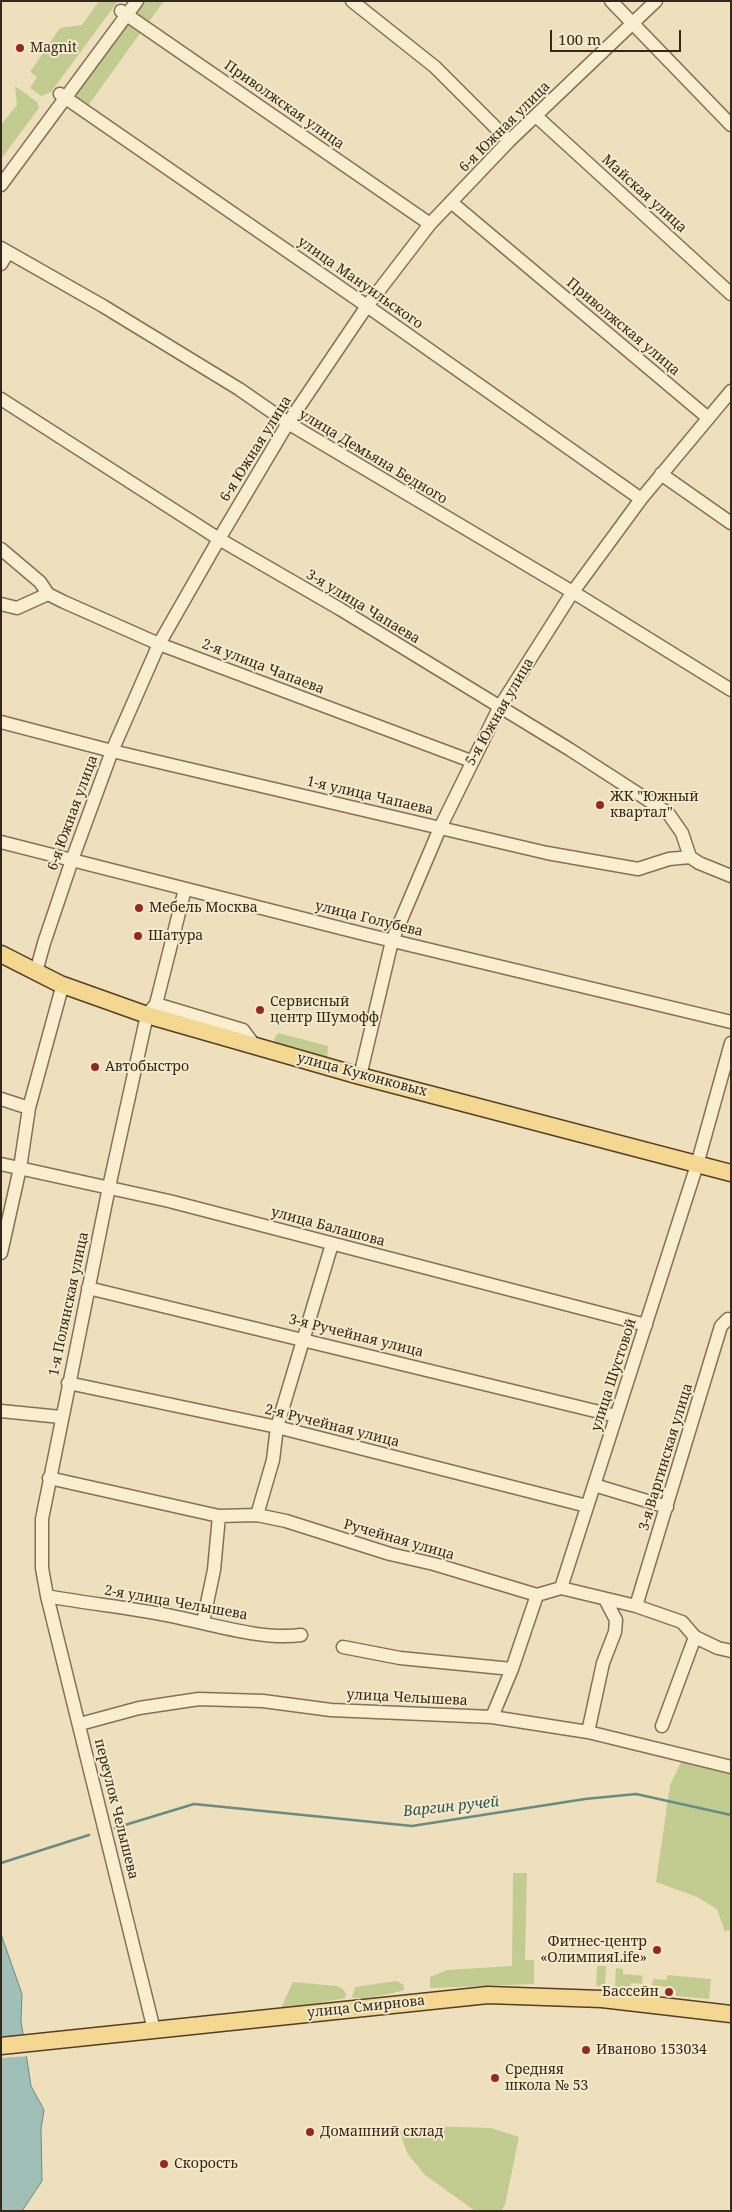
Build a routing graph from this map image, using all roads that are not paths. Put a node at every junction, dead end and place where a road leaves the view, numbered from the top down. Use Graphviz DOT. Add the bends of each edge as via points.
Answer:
graph roads {
  1 [pos="137,1"];
  2 [pos="352,1"];
  3 [pos="611,1"];
  4 [pos="656,1"];
  5 [pos="126,9"];
  6 [pos="632,23"];
  7 [pos="63,96"];
  8 [pos="536,116"];
  9 [pos="731,125"];
  10 [pos="510,141"];
  11 [pos="1,173"];
  12 [pos="1,185"];
  13 [pos="451,202"];
  14 [pos="430,224"];
  15 [pos="5,250"];
  16 [pos="1,264"];
  17 [pos="731,294"];
  18 [pos="367,306"];
  19 [pos="731,391"];
  20 [pos="1,399"];
  21 [pos="707,417"];
  22 [pos="288,424"];
  23 [pos="661,474"];
  24 [pos="641,499"];
  25 [pos="731,523"];
  26 [pos="219,538"];
  27 [pos="1,549"];
  28 [pos="572,593"];
  29 [pos="48,594"];
  30 [pos="1,604"];
  31 [pos="160,644"];
  32 [pos="731,690"];
  33 [pos="499,708"];
  34 [pos="1,722"];
  35 [pos="112,751"];
  36 [pos="471,762"];
  37 [pos="440,828"];
  38 [pos="1,842"];
  39 [pos="690,857"];
  40 [pos="72,860"];
  41 [pos="731,876"];
  42 [pos="186,890"];
  43 [pos="392,941"];
  44 [pos="1,954"];
  45 [pos="1,962"];
  46 [pos="36,972"];
  47 [pos="61,991"];
  48 [pos="150,1013"];
  49 [pos="731,1022"];
  50 [pos="731,1043"];
  51 [pos="360,1078"];
  52 [pos="1,1099"];
  53 [pos="29,1108"];
  54 [pos="1,1164"];
  55 [pos="20,1168"];
  56 [pos="696,1168"];
  57 [pos="731,1173"];
  58 [pos="731,1179"];
  59 [pos="109,1187"];
  60 [pos="332,1244"];
  61 [pos="1,1253"];
  62 [pos="88,1288"];
  63 [pos="730,1320"];
  64 [pos="646,1325"];
  65 [pos="302,1338"];
  66 [pos="68,1383"];
  67 [pos="1,1411"];
  68 [pos="616,1416"];
  69 [pos="61,1417"];
  70 [pos="277,1427"];
  71 [pos="48,1478"];
  72 [pos="594,1485"];
  73 [pos="588,1506"];
  74 [pos="667,1507"];
  75 [pos="257,1515"];
  76 [pos="219,1516"];
  77 [pos="561,1588"];
  78 [pos="537,1595"];
  79 [pos="46,1596"];
  80 [pos="605,1599"];
  81 [pos="636,1606"];
  82 [pos="203,1622"];
  83 [pos="301,1635"];
  84 [pos="696,1637"];
  85 [pos="343,1647"];
  86 [pos="731,1652"];
  87 [pos="512,1669"];
  88 [pos="492,1717"];
  89 [pos="80,1724"];
  90 [pos="662,1726"];
  91 [pos="588,1732"];
  92 [pos="731,1767"];
  93 [pos="731,2014"];
  94 [pos="154,2030"];
  95 [pos="1,2046"];
  1 -- 5 [label="street"];
  2 -- 10 [label="street" via="434,67"];
  3 -- 6 [label="street"];
  4 -- 6 [label="street, 6-я Южная улица"];
  5 -- 7 [label="street"];
  5 -- 14 [label="street, Приволжская улица"];
  6 -- 8 [label="street, 6-я Южная улица"];
  6 -- 9 [label="street"];
  7 -- 11 [label="street"];
  7 -- 12 [label="street"];
  7 -- 18 [label="street, улица Мануильского"];
  8 -- 10 [label="street, 6-я Южная улица"];
  8 -- 17 [label="street, Майская улица"];
  10 -- 13 [label="street, 6-я Южная улица"];
  13 -- 14 [label="street, 6-я Южная улица"];
  13 -- 21 [label="street, Приволжская улица"];
  14 -- 18 [label="street, 6-я Южная улица"];
  15 -- 16 [label="street"];
  15 -- 22 [label="street, улица Демьяна Бедного" via="230,383"];
  18 -- 22 [label="street, 6-я Южная улица"];
  18 -- 24 [label="street, улица Мануильского"];
  19 -- 21 [label="street, 5-я Южная улица"];
  20 -- 26 [label="street, 3-я улица Чапаева"];
  21 -- 23 [label="street, 5-я Южная улица"];
  22 -- 26 [label="street, 6-я Южная улица"];
  22 -- 28 [label="street, улица Демьяна Бедного"];
  23 -- 24 [label="street, 5-я Южная улица"];
  23 -- 25 [label="street"];
  24 -- 28 [label="street, 5-я Южная улица"];
  26 -- 31 [label="street, 6-я Южная улица"];
  26 -- 33 [label="street, 3-я улица Чапаева"];
  27 -- 29 [label="street, 2-я улица Чапаева" via="40,582"];
  28 -- 32 [label="street, улица Демьяна Бедного"];
  28 -- 33 [label="street, 5-я Южная улица"];
  29 -- 30 [label="street" via="17,608"];
  29 -- 31 [label="street, 2-я улица Чапаева"];
  31 -- 35 [label="street, 6-я Южная улица"];
  31 -- 36 [label="street, 2-я улица Чапаева"];
  33 -- 36 [label="street, 5-я Южная улица"];
  33 -- 39 [label="street, 3-я улица Чапаева" via="668,813 682,833"];
  34 -- 35 [label="street, 1-я улица Чапаева"];
  35 -- 37 [label="street, 1-я улица Чапаева"];
  35 -- 40 [label="street, 6-я Южная улица"];
  36 -- 37 [label="street, 5-я Южная улица"];
  37 -- 39 [label="street, 1-я улица Чапаева" via="547,853 638,869 669,859"];
  37 -- 43 [label="street, 5-я Южная улица"];
  38 -- 40 [label="street, улица Голубева"];
  39 -- 41 [label="street"];
  40 -- 42 [label="street, улица Голубева"];
  40 -- 46 [label="street, 6-я Южная улица"];
  42 -- 43 [label="street, улица Голубева"];
  42 -- 48 [label="street, 1-я Полянская улица"];
  43 -- 49 [label="street, улица Голубева"];
  43 -- 51 [label="street, 5-я Южная улица"];
  44 -- 46 [label="main road, улица Куконковых"];
  45 -- 47 [label="main road, улица Куконковых"];
  46 -- 48 [label="main road, улица Куконковых" via="101,1000"];
  47 -- 48 [label="main road, улица Куконковых"];
  47 -- 53 [label="street"];
  48 -- 51 [label="main road, улица Куконковых"];
  48 -- 51 [label="main road, улица Куконковых"];
  48 -- 59 [label="street, 1-я Полянская улица"];
  50 -- 56 [label="street, улица Шустовой"];
  51 -- 56 [label="main road, улица Куконковых"];
  52 -- 53 [label="street"];
  53 -- 55 [label="street"];
  54 -- 55 [label="street, улица Балашова"];
  55 -- 59 [label="street, улица Балашова"];
  55 -- 61 [label="street"];
  56 -- 57 [label="main road, улица Куконковых"];
  56 -- 58 [label="main road, улица Куконковых"];
  56 -- 64 [label="street, улица Шустовой"];
  59 -- 60 [label="street, улица Балашова"];
  59 -- 62 [label="street, 1-я Полянская улица"];
  60 -- 64 [label="street, улица Балашова"];
  60 -- 65 [label="street"];
  62 -- 65 [label="street, 3-я Ручейная улица"];
  62 -- 66 [label="street, 1-я Полянская улица"];
  63 -- 74 [label="street, 3-я Варгинская улица" via="721,1326"];
  64 -- 68 [label="street, улица Шустовой"];
  65 -- 68 [label="street, 3-я Ручейная улица"];
  65 -- 70 [label="street"];
  66 -- 69 [label="street, 1-я Полянская улица"];
  66 -- 70 [label="street, 2-я Ручейная улица"];
  67 -- 69 [label="street"];
  68 -- 72 [label="street, улица Шустовой"];
  69 -- 71 [label="street, 1-я Полянская улица"];
  70 -- 73 [label="street, 2-я Ручейная улица"];
  70 -- 75 [label="street" via="273,1460"];
  71 -- 76 [label="street, Ручейная улица"];
  71 -- 79 [label="street, 1-я Полянская улица" via="42,1528"];
  72 -- 73 [label="street, улица Шустовой"];
  72 -- 74 [label="street"];
  73 -- 77 [label="street, улица Шустовой"];
  74 -- 81 [label="street, 3-я Варгинская улица"];
  75 -- 76 [label="street, Ручейная улица"];
  75 -- 78 [label="street, Ручейная улица"];
  76 -- 82 [label="street" via="214,1570"];
  77 -- 78 [label="street"];
  77 -- 80 [label="street"];
  78 -- 87 [label="street"];
  79 -- 82 [label="street, 2-я улица Челышева"];
  79 -- 89 [label="street, переулок Челышева"];
  80 -- 81 [label="street"];
  80 -- 91 [label="street" via="616,1620 615,1632 603,1663"];
  81 -- 84 [label="street" via="682,1622"];
  82 -- 83 [label="street, 2-я улица Челышева" via="287,1637"];
  84 -- 86 [label="street"];
  84 -- 90 [label="street"];
  85 -- 87 [label="street" via="400,1658"];
  87 -- 88 [label="street"];
  88 -- 89 [label="street, улица Челышева" via="331,1710 263,1701 199,1699 139,1708"];
  88 -- 91 [label="street, улица Челышева"];
  89 -- 94 [label="street, переулок Челышева"];
  91 -- 92 [label="street, улица Челышева"];
  93 -- 94 [label="main road, улица Смирнова" via="602,1999 488,1995"];
  94 -- 95 [label="main road, улица Смирнова"];
}
